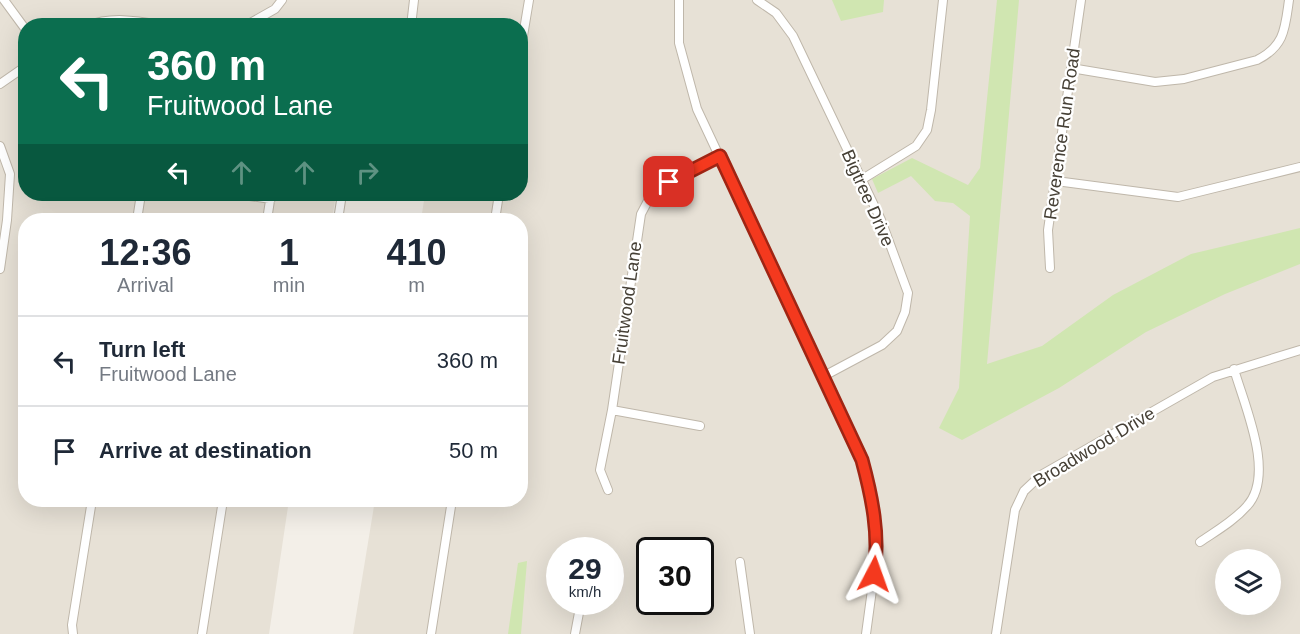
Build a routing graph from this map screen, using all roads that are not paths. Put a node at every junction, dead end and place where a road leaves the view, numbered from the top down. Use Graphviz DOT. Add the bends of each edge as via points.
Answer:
graph roads {
  1 [pos="4,0"];
  2 [pos="282,0"];
  3 [pos="414,0"];
  4 [pos="529,0"];
  5 [pos="679,0"];
  6 [pos="757,0"];
  7 [pos="943,0"];
  8 [pos="1081,0"];
  9 [pos="1289,0"];
  10 [pos="259,18"];
  11 [pos="412,18"];
  12 [pos="526,18"];
  13 [pos="18,19"];
  14 [pos="1071,69"];
  15 [pos="18,72"];
  16 [pos="0,84"];
  17 [pos="0,146"];
  18 [pos="720,156"];
  19 [pos="1300,167"];
  20 [pos="861,180"];
  21 [pos="1056,181"];
  22 [pos="1050,268"];
  23 [pos="0,269"];
  24 [pos="1300,350"];
  25 [pos="1234,369"];
  26 [pos="824,376"];
  27 [pos="612,410"];
  28 [pos="700,426"];
  29 [pos="608,490"];
  30 [pos="91,507"];
  31 [pos="222,507"];
  32 [pos="451,507"];
  33 [pos="1200,542"];
  34 [pos="740,562"];
  35 [pos="579,615"];
  36 [pos="73,634"];
  37 [pos="202,634"];
  38 [pos="431,634"];
  39 [pos="575,634"];
  40 [pos="750,634"];
  41 [pos="866,634"];
  42 [pos="996,634"];
  1 -- 13 [label="street"];
  2 -- 10 [label="street"];
  3 -- 11 [label="street"];
  4 -- 12 [label="street"];
  5 -- 18 [label="street" via="679,43 697,109"];
  6 -- 20 [label="street, Bigtree Drive" via="776,13 793,36"];
  7 -- 20 [label="street" via="927,130 916,146"];
  8 -- 14 [label="street, Reverence Run Road"];
  9 -- 14 [label="street" via="1280,42 1257,60 1184,79 1155,82"];
  14 -- 21 [label="street, Reverence Run Road"];
  15 -- 16 [label="street"];
  17 -- 23 [label="street" via="10,174"];
  18 -- 26 [label="street"];
  18 -- 27 [label="street, Fruitwood Lane" via="669,182 650,197 640,213"];
  19 -- 21 [label="street" via="1178,197"];
  20 -- 26 [label="street, Bigtree Drive" via="908,293 906,312 897,331 882,345"];
  21 -- 22 [label="street, Reverence Run Road" via="1048,230"];
  24 -- 25 [label="street, Broadwood Drive"];
  25 -- 33 [label="street" via="1260,456 1259,479 1249,504"];
  25 -- 42 [label="street, Broadwood Drive" via="1213,377 1041,475 1024,491 1015,510"];
  26 -- 41 [label="street" via="862,460 873,502 877,554"];
  27 -- 28 [label="street"];
  27 -- 29 [label="street, Fruitwood Lane" via="600,470"];
  30 -- 36 [label="street"];
  31 -- 37 [label="street"];
  32 -- 38 [label="street"];
  34 -- 40 [label="street"];
  35 -- 39 [label="street"];
}
